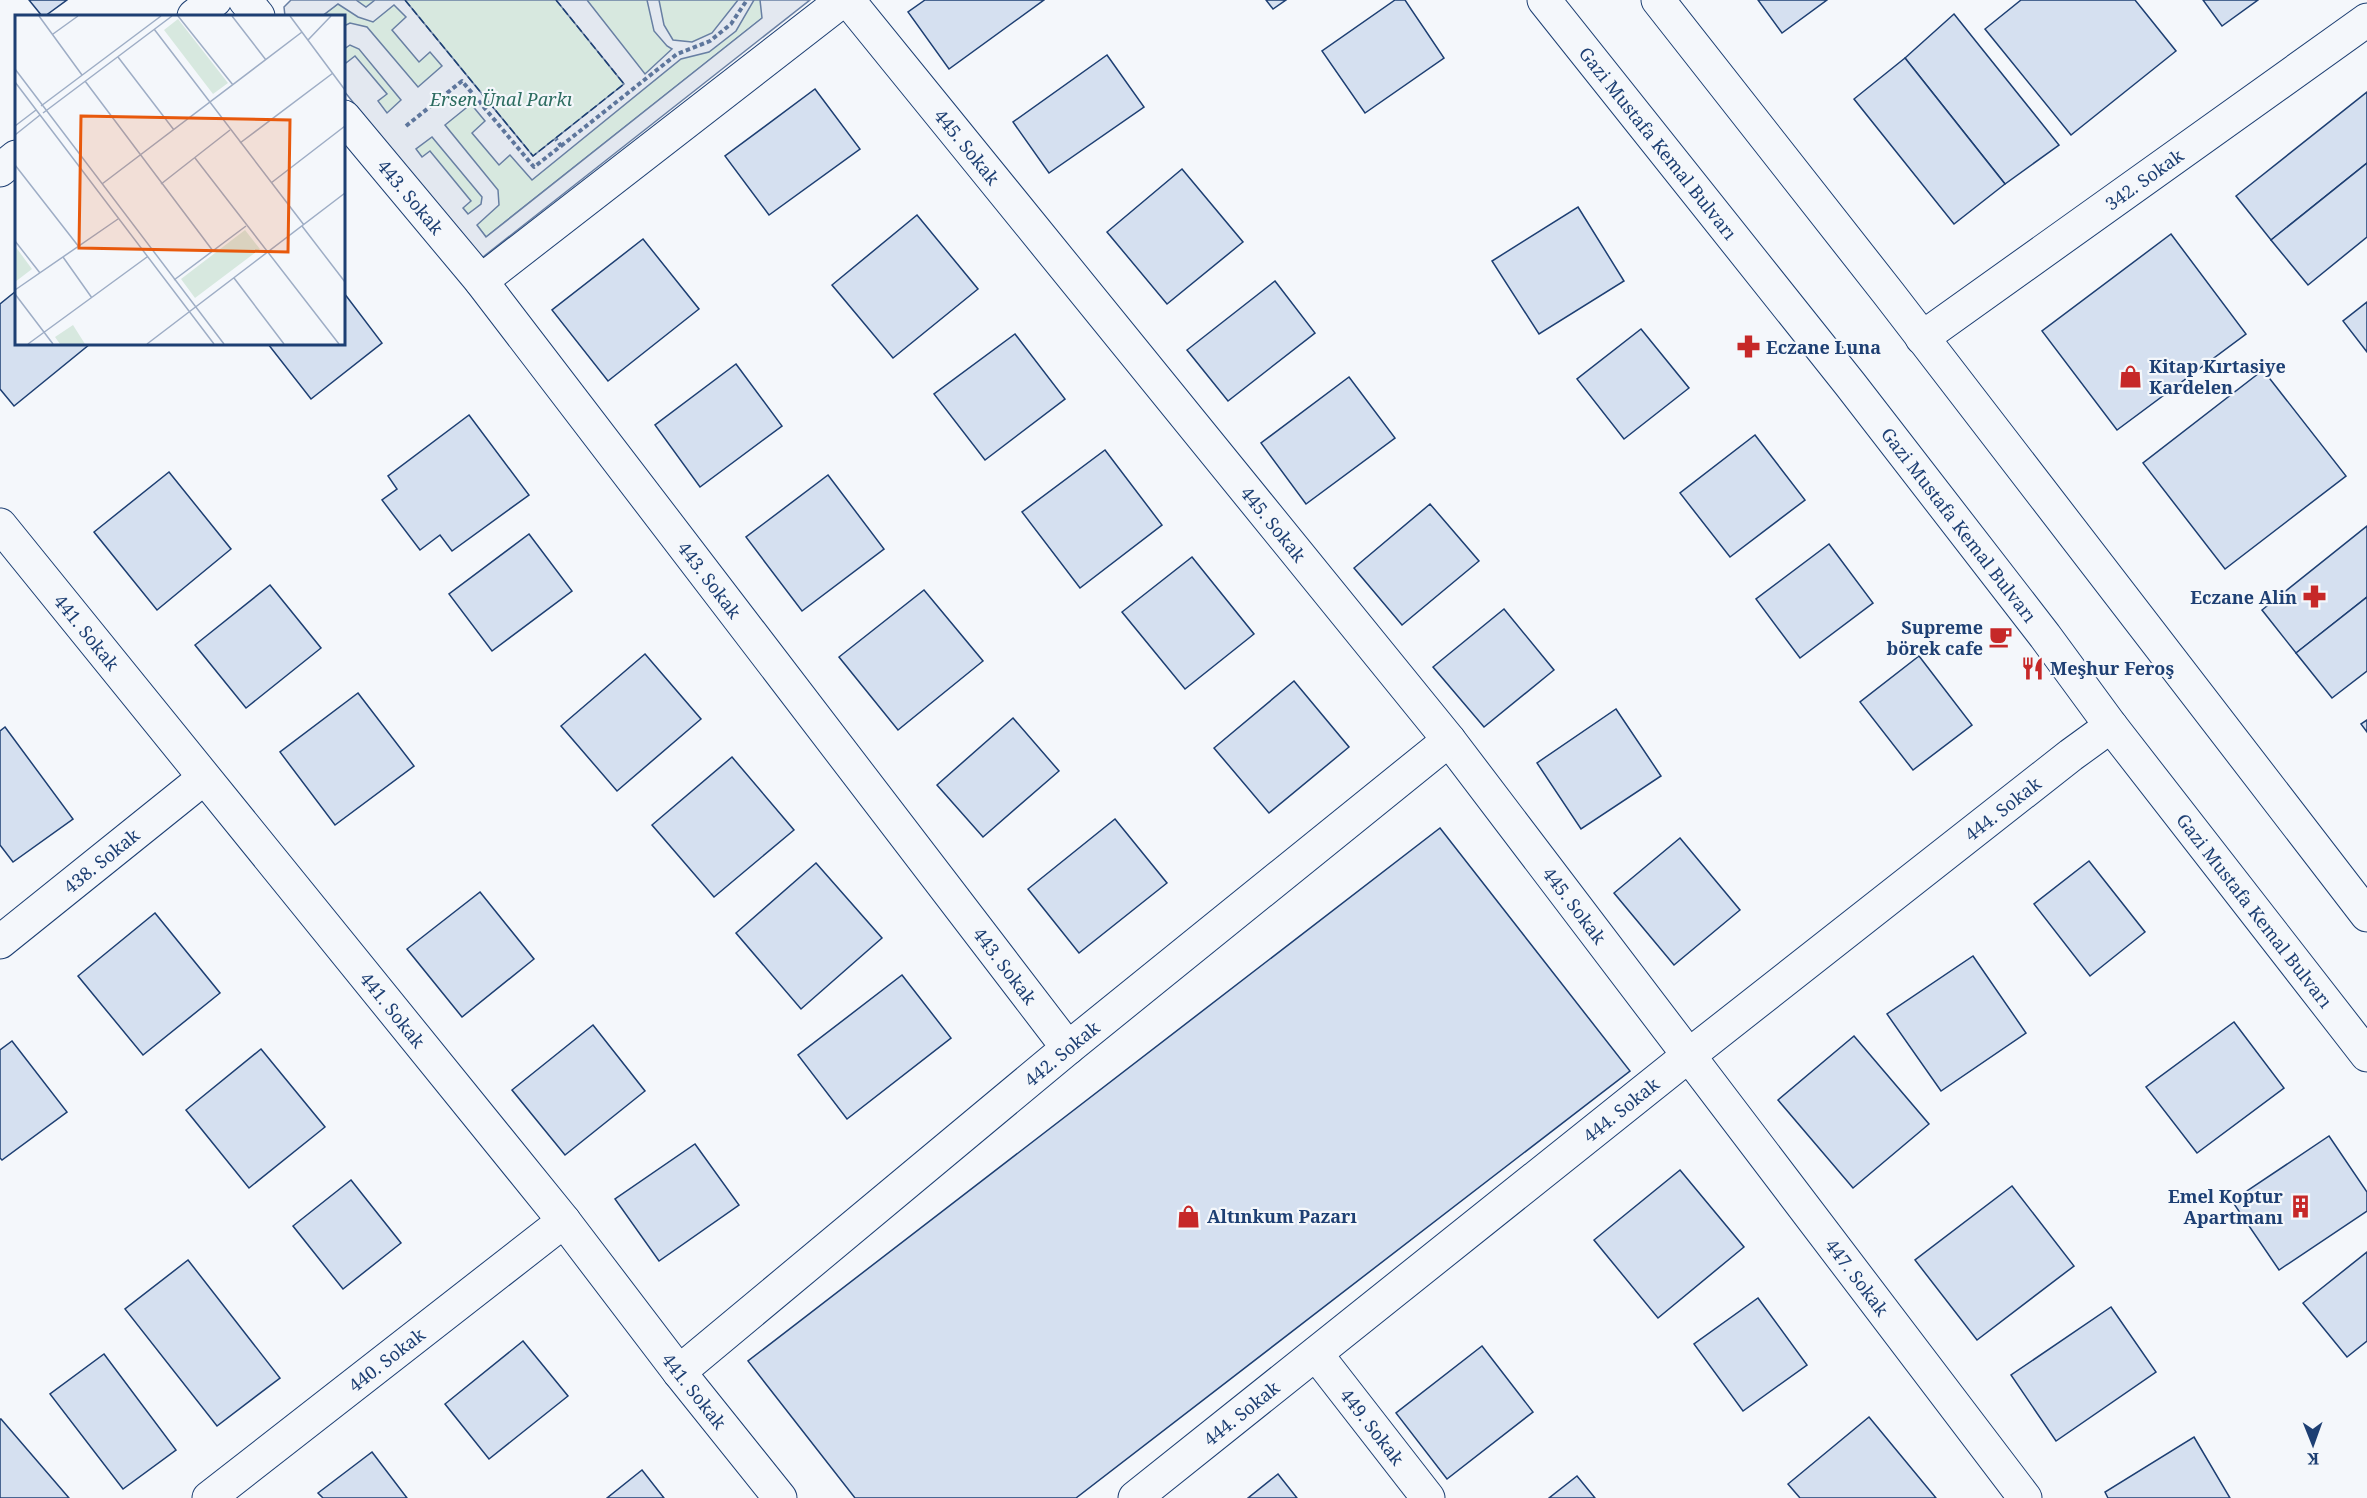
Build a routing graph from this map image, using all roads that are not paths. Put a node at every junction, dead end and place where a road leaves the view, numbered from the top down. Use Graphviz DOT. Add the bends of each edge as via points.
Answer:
graph roads {
  1 [pos="215,0"];
  2 [pos="244,0"];
  3 [pos="843,0"];
  4 [pos="848,0"];
  5 [pos="1544,0"];
  6 [pos="1658,0"];
  7 [pos="195,15"];
  8 [pos="257,15"];
  9 [pos="2367,20"];
  10 [pos="345,118"];
  11 [pos="15,158"];
  12 [pos="0,170"];
  13 [pos="481,281"];
  14 [pos="1922,338"];
  15 [pos="0,525"];
  16 [pos="2111,726"];
  17 [pos="1449,740"];
  18 [pos="204,778"];
  19 [pos="2367,915"];
  20 [pos="0,942"];
  21 [pos="1068,1048"];
  22 [pos="2367,1055"];
  23 [pos="1688,1056"];
  24 [pos="564,1221"];
  25 [pos="1316,1354"];
  26 [pos="679,1372"];
  27 [pos="209,1498"];
  28 [pos="780,1498"];
  29 [pos="1135,1498"];
  30 [pos="1428,1498"];
  31 [pos="2025,1498"];
  1 -- 7 [label="street"];
  2 -- 8 [label="street"];
  3 -- 13 [label="street"];
  4 -- 17 [label="street, 445. Sokak"];
  5 -- 16 [label="street, Gazi Mustafa Kemal Bulvarı" via="1850,384"];
  6 -- 14 [label="street"];
  9 -- 14 [label="street, 342. Sokak"];
  10 -- 13 [label="street, 443. Sokak"];
  11 -- 12 [label="street"];
  13 -- 21 [label="street, 443. Sokak"];
  14 -- 19 [label="street"];
  15 -- 18 [label="street, 441. Sokak"];
  16 -- 22 [label="street, Gazi Mustafa Kemal Bulvarı"];
  16 -- 23 [label="street, 444. Sokak"];
  17 -- 21 [label="street, 442. Sokak"];
  17 -- 23 [label="street, 445. Sokak"];
  18 -- 20 [label="street, 438. Sokak"];
  18 -- 24 [label="street, 441. Sokak"];
  21 -- 26 [label="street, 442. Sokak"];
  23 -- 25 [label="street, 444. Sokak"];
  23 -- 31 [label="street, 447. Sokak"];
  24 -- 26 [label="street, 441. Sokak"];
  24 -- 27 [label="street, 440. Sokak"];
  25 -- 29 [label="street, 444. Sokak"];
  25 -- 30 [label="street, 449. Sokak"];
  26 -- 28 [label="street, 441. Sokak"];
}
